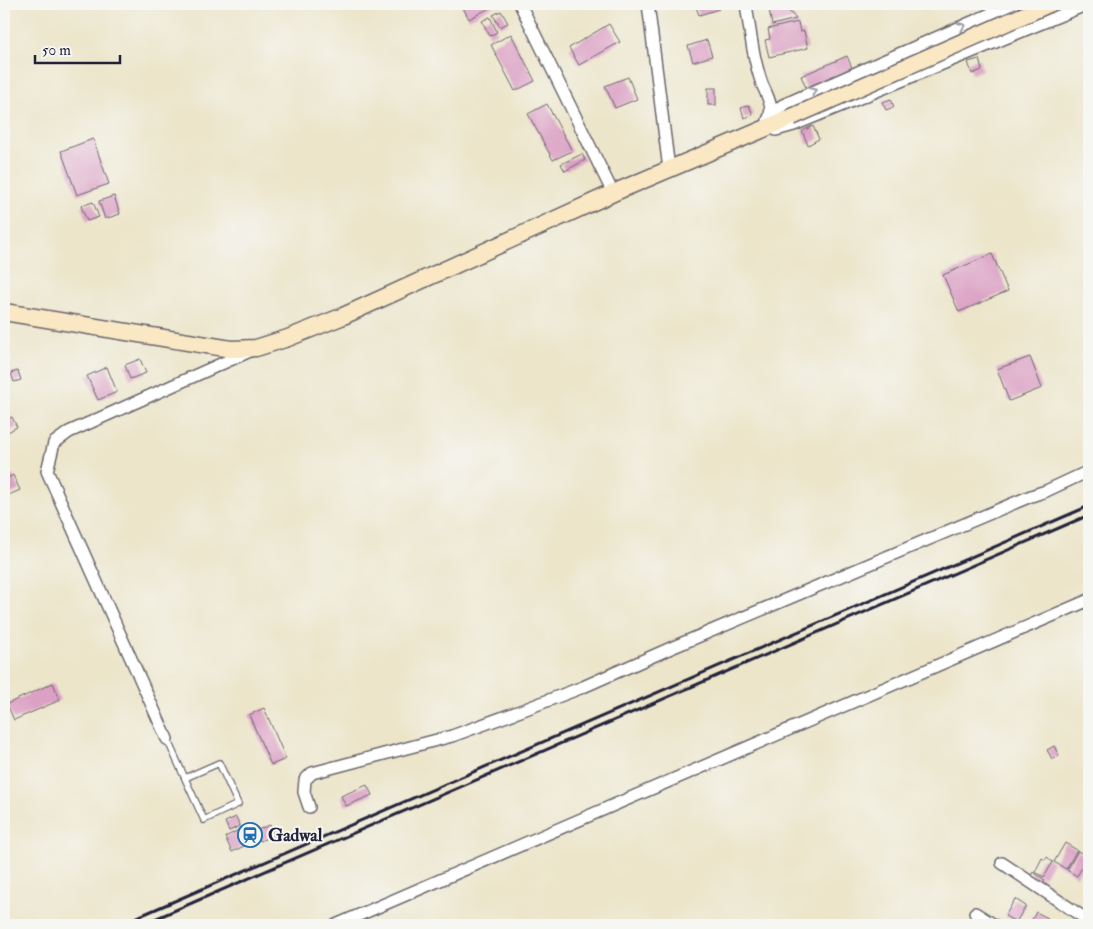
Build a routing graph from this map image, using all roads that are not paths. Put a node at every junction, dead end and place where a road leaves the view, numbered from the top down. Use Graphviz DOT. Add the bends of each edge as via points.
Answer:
graph roads {
  1 [pos="520,4"];
  2 [pos="648,4"];
  3 [pos="746,4"];
  4 [pos="1013,4"];
  5 [pos="1049,4"];
  6 [pos="1088,4"];
  7 [pos="996,7"];
  8 [pos="1009,36"];
  9 [pos="771,115"];
  10 [pos="762,131"];
  11 [pos="669,169"];
  12 [pos="613,193"];
  13 [pos="4,312"];
  14 [pos="256,348"];
  15 [pos="1089,471"];
  16 [pos="1089,600"];
  17 [pos="168,739"];
  18 [pos="185,778"];
  19 [pos="309,807"];
  20 [pos="1002,863"];
  21 [pos="975,913"];
  22 [pos="1089,921"];
  23 [pos="336,925"];
  24 [pos="994,925"];
  1 -- 12 [label="street"];
  2 -- 11 [label="street"];
  3 -- 9 [label="street" via="755,59"];
  4 -- 7 [label="street"];
  5 -- 10 [label="main road, bridge"];
  6 -- 8 [label="street"];
  7 -- 8 [label="street"];
  9 -- 7 [label="street, one-way" via="783,105"];
  8 -- 10 [label="street" via="794,126"];
  9 -- 10 [label="street"];
  10 -- 11 [label="main road"];
  11 -- 12 [label="main road"];
  12 -- 14 [label="main road" via="341,317"];
  13 -- 14 [label="main road" via="230,349"];
  14 -- 17 [label="street" via="69,432 54,444 47,471"];
  15 -- 19 [label="street" via="574,690 452,736 312,773 305,780 304,792"];
  16 -- 23 [label="street"];
  17 -- 18 [label="lane"];
  18 -- 18 [label="lane" via="204,820 238,804 219,763"];
  20 -- 22 [label="street"];
  21 -- 24 [label="street"];
}
